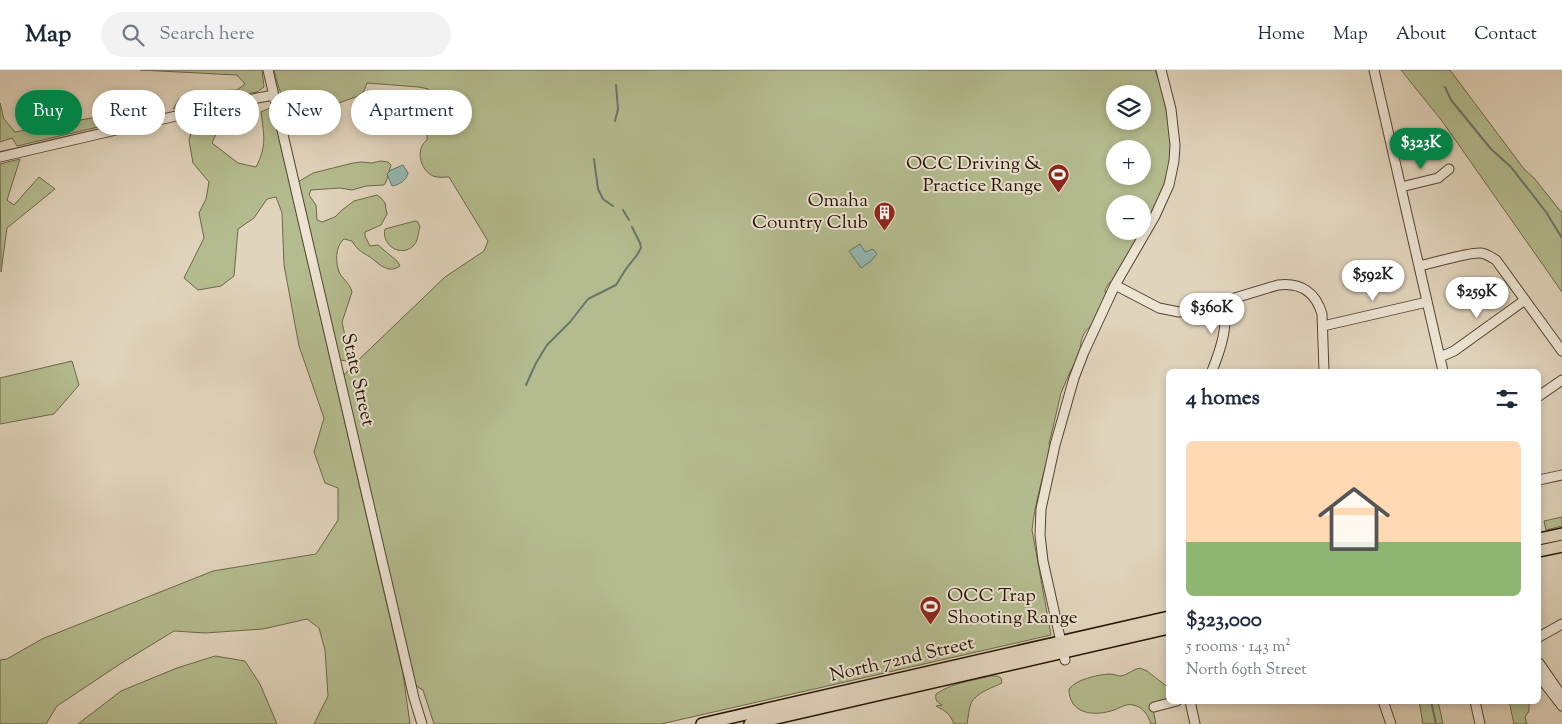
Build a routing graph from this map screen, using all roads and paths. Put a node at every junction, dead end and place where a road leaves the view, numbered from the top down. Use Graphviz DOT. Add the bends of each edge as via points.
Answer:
graph roads {
  1 [pos="268,70"];
  2 [pos="1161,70"];
  3 [pos="1374,70"];
  4 [pos="273,90"];
  5 [pos="269,96"];
  6 [pos="283,135"];
  7 [pos="0,157"];
  8 [pos="1450,169"];
  9 [pos="1401,187"];
  10 [pos="1419,266"];
  11 [pos="1115,285"];
  12 [pos="1226,300"];
  13 [pos="1525,300"];
  14 [pos="1427,302"];
  15 [pos="1323,326"];
  16 [pos="1562,351"];
  17 [pos="1440,357"];
  18 [pos="1213,369"];
  19 [pos="1324,369"];
  20 [pos="1443,369"];
  21 [pos="1562,380"];
  22 [pos="1541,395"];
  23 [pos="1562,475"];
  24 [pos="1541,480"];
  25 [pos="1562,534"];
  26 [pos="1541,539"];
  27 [pos="1562,546"];
  28 [pos="1541,551"];
  29 [pos="1166,618"];
  30 [pos="1562,624"];
  31 [pos="1166,629"];
  32 [pos="1541,636"];
  33 [pos="1063,651"];
  34 [pos="1541,665"];
  35 [pos="1541,679"];
  36 [pos="1562,696"];
  37 [pos="1166,704"];
  38 [pos="1191,704"];
  39 [pos="1384,704"];
  40 [pos="1476,704"];
  41 [pos="1562,706"];
  42 [pos="1154,707"];
  43 [pos="775,717"];
  44 [pos="420,724"];
  45 [pos="702,724"];
  46 [pos="750,724"];
  47 [pos="1195,724"];
  48 [pos="1391,724"];
  49 [pos="1480,724"];
  1 -- 4 [label="street, State Street"];
  2 -- 11 [label="street" via="1174,130 1172,173 1155,216"];
  3 -- 9 [label="street"];
  5 -- 7 [label="street"];
  6 -- 44 [label="street, State Street"];
  8 -- 9 [label="street" via="1432,180"];
  9 -- 10 [label="street"];
  10 -- 13 [label="street" via="1481,253 1496,260"];
  10 -- 14 [label="street"];
  11 -- 12 [label="street" via="1151,304 1173,311 1187,312"];
  11 -- 33 [label="street" via="1088,340 1074,378 1041,509 1043,561"];
  12 -- 15 [label="street" via="1278,285 1296,285 1306,289 1320,306"];
  12 -- 18 [label="street" via="1225,331"];
  13 -- 16 [label="street"];
  13 -- 17 [label="street" via="1454,351"];
  14 -- 15 [label="street"];
  14 -- 17 [label="street"];
  15 -- 19 [label="street"];
  17 -- 20 [label="street"];
  21 -- 22 [label="street"];
  23 -- 24 [label="street"];
  25 -- 26 [label="main road"];
  27 -- 28 [label="main road"];
  29 -- 33 [label="main road, North 72nd Street"];
  30 -- 32 [label="street"];
  31 -- 33 [label="main road, North 72nd Street"];
  33 -- 43 [label="main road, North 72nd Street"];
  34 -- 36 [label="street"];
  35 -- 41 [label="street"];
  37 -- 42 [label="street"];
  38 -- 47 [label="street"];
  39 -- 48 [label="street"];
  40 -- 49 [label="street"];
  43 -- 45 [label="main road, North 72nd Street"];
  43 -- 46 [label="main road, North 72nd Street"];
}
